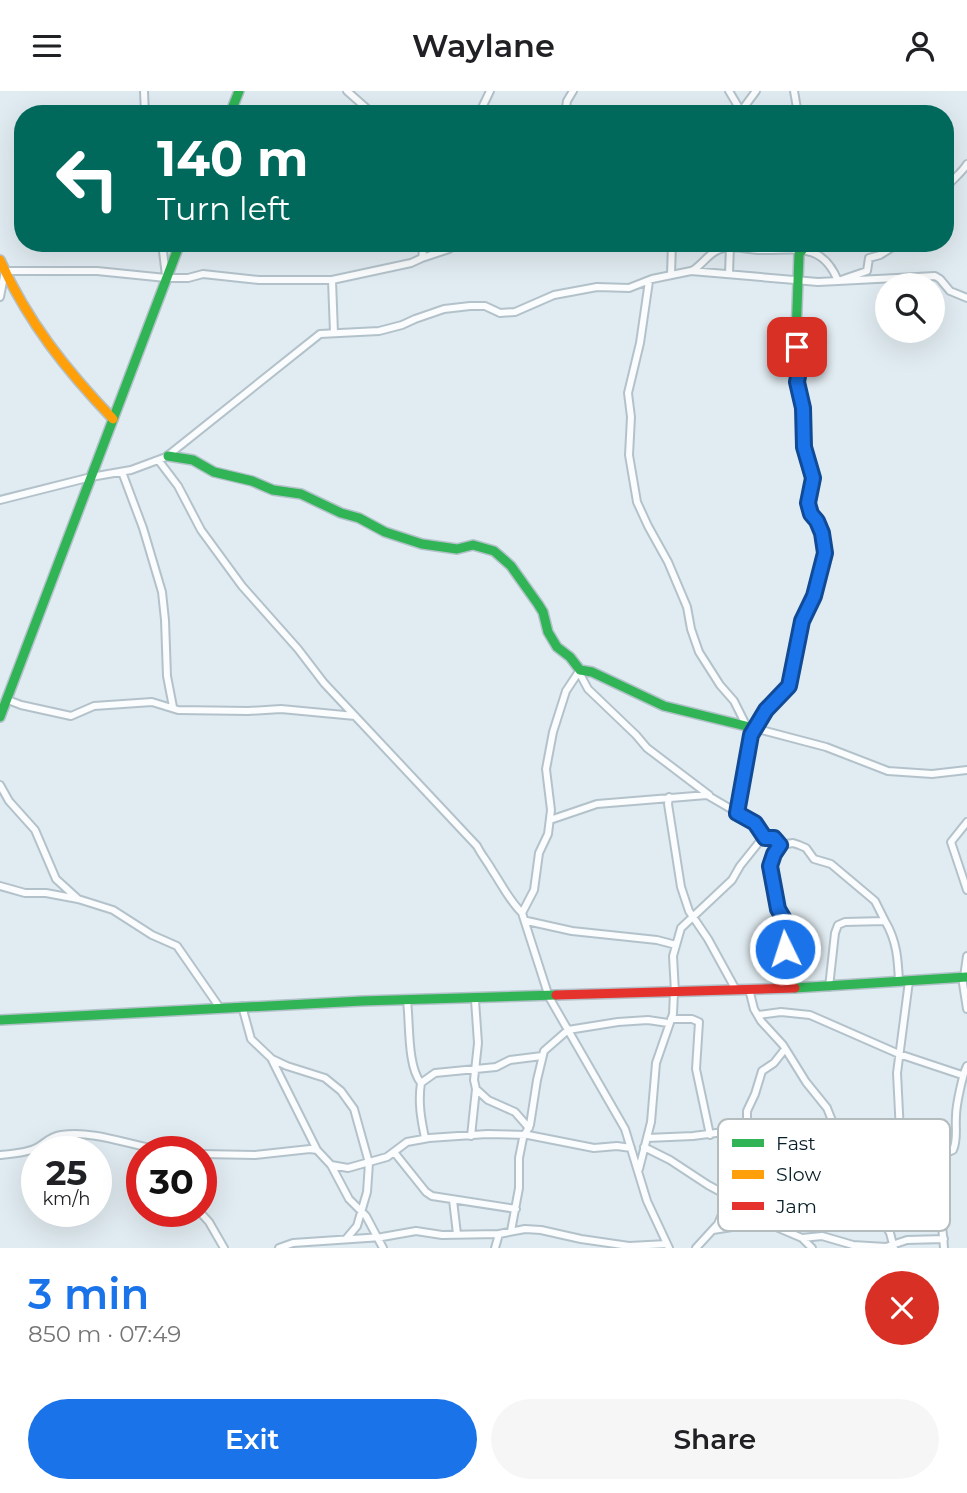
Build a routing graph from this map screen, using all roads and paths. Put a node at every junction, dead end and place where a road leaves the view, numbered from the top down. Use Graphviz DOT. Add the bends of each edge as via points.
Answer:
graph roads {
  1 [pos="347,91"];
  2 [pos="363,105"];
  3 [pos="967,164"];
  4 [pos="954,178"];
  5 [pos="163,252"];
  6 [pos="176,252"];
  7 [pos="423,252"];
  8 [pos="440,252"];
  9 [pos="672,252"];
  10 [pos="712,252"];
  11 [pos="730,252"];
  12 [pos="799,252"];
  13 [pos="810,252"];
  14 [pos="885,252"];
  15 [pos="422,258"];
  16 [pos="0,260"];
  17 [pos="5,271"];
  18 [pos="691,271"];
  19 [pos="730,274"];
  20 [pos="671,275"];
  21 [pos="166,278"];
  22 [pos="332,280"];
  23 [pos="798,280"];
  24 [pos="649,281"];
  25 [pos="838,281"];
  26 [pos="0,297"];
  27 [pos="967,298"];
  28 [pos="334,333"];
  29 [pos="113,419"];
  30 [pos="168,456"];
  31 [pos="159,461"];
  32 [pos="122,472"];
  33 [pos="91,477"];
  34 [pos="0,500"];
  35 [pos="580,672"];
  36 [pos="3,707"];
  37 [pos="173,707"];
  38 [pos="355,716"];
  39 [pos="751,730"];
  40 [pos="967,770"];
  41 [pos="0,785"];
  42 [pos="709,795"];
  43 [pos="667,800"];
  44 [pos="737,813"];
  45 [pos="550,820"];
  46 [pos="967,822"];
  47 [pos="967,832"];
  48 [pos="959,833"];
  49 [pos="765,838"];
  50 [pos="780,845"];
  51 [pos="0,886"];
  52 [pos="967,890"];
  53 [pos="78,899"];
  54 [pos="523,912"];
  55 [pos="692,916"];
  56 [pos="527,921"];
  57 [pos="885,921"];
  58 [pos="676,945"];
  59 [pos="967,956"];
  60 [pos="964,977"];
  61 [pos="904,982"];
  62 [pos="829,987"];
  63 [pos="783,988"];
  64 [pos="749,989"];
  65 [pos="736,990"];
  66 [pos="674,992"];
  67 [pos="549,997"];
  68 [pos="475,1000"];
  69 [pos="407,1001"];
  70 [pos="242,1006"];
  71 [pos="220,1008"];
  72 [pos="967,1009"];
  73 [pos="758,1015"];
  74 [pos="0,1020"];
  75 [pos="669,1021"];
  76 [pos="568,1030"];
  77 [pos="785,1049"];
  78 [pos="900,1054"];
  79 [pos="270,1056"];
  80 [pos="542,1056"];
  81 [pos="967,1066"];
  82 [pos="475,1068"];
  83 [pos="964,1079"];
  84 [pos="421,1083"];
  85 [pos="476,1089"];
  86 [pos="956,1115"];
  87 [pos="967,1115"];
  88 [pos="747,1119"];
  89 [pos="831,1119"];
  90 [pos="899,1119"];
  91 [pos="528,1128"];
  92 [pos="718,1134"];
  93 [pos="710,1135"];
  94 [pos="471,1136"];
  95 [pos="525,1136"];
  96 [pos="535,1136"];
  97 [pos="425,1138"];
  98 [pos="647,1138"];
  99 [pos="126,1143"];
  100 [pos="644,1147"];
  101 [pos="631,1148"];
  102 [pos="317,1150"];
  103 [pos="950,1151"];
  104 [pos="394,1152"];
  105 [pos="217,1154"];
  106 [pos="0,1155"];
  107 [pos="369,1163"];
  108 [pos="331,1165"];
  109 [pos="638,1171"];
  110 [pos="718,1190"];
  111 [pos="453,1200"];
  112 [pos="516,1209"];
  113 [pos="363,1211"];
  114 [pos="718,1222"];
  115 [pos="212,1227"];
  116 [pos="718,1229"];
  117 [pos="713,1230"];
  118 [pos="511,1231"];
  119 [pos="786,1231"];
  120 [pos="943,1231"];
  121 [pos="457,1234"];
  122 [pos="499,1234"];
  123 [pos="376,1237"];
  124 [pos="802,1238"];
  125 [pos="346,1239"];
  126 [pos="944,1239"];
  127 [pos="632,1247"];
  128 [pos="669,1247"];
  129 [pos="894,1247"];
  130 [pos="224,1248"];
  131 [pos="279,1248"];
  132 [pos="383,1248"];
  133 [pos="495,1248"];
  134 [pos="696,1248"];
  135 [pos="812,1248"];
  136 [pos="944,1248"];
  1 -- 2 [label="street"];
  3 -- 4 [label="street"];
  5 -- 21 [label="street"];
  6 -- 21 [label="street"];
  7 -- 15 [label="street"];
  8 -- 15 [label="street"];
  9 -- 20 [label="street"];
  10 -- 18 [label="street"];
  11 -- 19 [label="street"];
  12 -- 23 [label="street"];
  13 -- 25 [label="street" via="833,267"];
  14 -- 25 [label="street" via="869,258 867,271"];
  15 -- 22 [label="street"];
  16 -- 17 [label="street"];
  17 -- 21 [label="street" via="97,271"];
  17 -- 26 [label="street"];
  17 -- 29 [label="street" via="33,323 83,390"];
  18 -- 19 [label="street"];
  18 -- 20 [label="street"];
  19 -- 23 [label="street"];
  20 -- 24 [label="street"];
  21 -- 22 [label="street" via="203,274"];
  21 -- 29 [label="street"];
  22 -- 28 [label="street"];
  23 -- 25 [label="street"];
  23 -- 39 [label="street" via="797,382 804,449 813,478 808,503 822,533 825,553 802,621 789,686"];
  24 -- 28 [label="street" via="629,288 597,287 554,295 515,311 500,313 485,306 450,309 379,331"];
  24 -- 39 [label="street" via="628,393 629,455 637,502 687,607 699,652"];
  25 -- 27 [label="street" via="935,276 950,291"];
  28 -- 30 [label="street" via="317,335"];
  29 -- 33 [label="street"];
  30 -- 31 [label="street"];
  30 -- 35 [label="street" via="193,460 214,472 273,490 317,499 385,532 422,544 457,549 473,545 494,551 522,581 543,612 554,642"];
  31 -- 32 [label="street"];
  31 -- 38 [label="street" via="242,586"];
  32 -- 33 [label="street"];
  32 -- 37 [label="street" via="162,592"];
  33 -- 34 [label="street"];
  33 -- 36 [label="street"];
  35 -- 39 [label="street" via="592,672 672,709"];
  35 -- 42 [label="street" via="588,689 647,748"];
  35 -- 45 [label="street" via="563,698 547,764"];
  36 -- 37 [label="street" via="20,705 71,716 94,706 136,702"];
  37 -- 38 [label="street"];
  38 -- 54 [label="street" via="477,846"];
  39 -- 40 [label="street" via="826,747 888,771 940,774"];
  39 -- 44 [label="street"];
  41 -- 53 [label="street" via="35,830 56,879"];
  42 -- 43 [label="street"];
  42 -- 44 [label="street"];
  43 -- 45 [label="street" via="597,804"];
  43 -- 55 [label="street" via="681,887"];
  44 -- 49 [label="street" via="755,823"];
  45 -- 54 [label="street" via="534,890"];
  46 -- 48 [label="street"];
  47 -- 48 [label="street"];
  48 -- 52 [label="street" via="951,848"];
  49 -- 50 [label="street" via="774,838"];
  49 -- 55 [label="street" via="732,880"];
  50 -- 57 [label="street" via="799,845 814,859 831,864 875,901"];
  50 -- 63 [label="street" via="770,866 778,909 785,921"];
  51 -- 53 [label="street"];
  53 -- 71 [label="street" via="113,910 177,946"];
  54 -- 56 [label="street"];
  55 -- 58 [label="street" via="681,928"];
  55 -- 65 [label="street"];
  56 -- 58 [label="street"];
  56 -- 67 [label="street"];
  57 -- 61 [label="street"];
  57 -- 62 [label="street" via="838,925"];
  58 -- 66 [label="street"];
  59 -- 60 [label="street"];
  60 -- 61 [label="street"];
  60 -- 72 [label="street"];
  61 -- 62 [label="street"];
  61 -- 78 [label="street"];
  62 -- 63 [label="street"];
  63 -- 64 [label="street"];
  64 -- 65 [label="street"];
  64 -- 73 [label="street"];
  65 -- 66 [label="street"];
  66 -- 67 [label="street"];
  66 -- 75 [label="street"];
  67 -- 68 [label="street"];
  67 -- 76 [label="street"];
  68 -- 69 [label="street"];
  68 -- 82 [label="street"];
  69 -- 70 [label="street"];
  69 -- 84 [label="street" via="412,1064"];
  70 -- 71 [label="street"];
  70 -- 79 [label="street" via="249,1035"];
  71 -- 74 [label="street"];
  73 -- 77 [label="street"];
  73 -- 78 [label="street" via="810,1015"];
  75 -- 76 [label="street" via="618,1022"];
  75 -- 93 [label="street" via="699,1021 696,1069"];
  75 -- 98 [label="street" via="656,1063"];
  76 -- 80 [label="street"];
  76 -- 101 [label="street" via="625,1129"];
  77 -- 88 [label="street" via="762,1071"];
  77 -- 89 [label="street"];
  78 -- 83 [label="street"];
  78 -- 90 [label="street"];
  79 -- 102 [label="street"];
  79 -- 107 [label="street" via="325,1077 341,1091 354,1109"];
  80 -- 82 [label="street"];
  80 -- 91 [label="street"];
  81 -- 83 [label="street"];
  82 -- 84 [label="street" via="435,1073"];
  82 -- 85 [label="street"];
  83 -- 86 [label="street"];
  84 -- 97 [label="street" via="419,1108"];
  85 -- 91 [label="street" via="515,1112"];
  85 -- 94 [label="street"];
  86 -- 87 [label="street"];
  86 -- 103 [label="street" via="956,1137"];
  91 -- 95 [label="street"];
  91 -- 96 [label="street"];
  92 -- 93 [label="street"];
  93 -- 98 [label="street"];
  94 -- 95 [label="street"];
  94 -- 97 [label="street"];
  95 -- 96 [label="street"];
  95 -- 112 [label="street"];
  96 -- 101 [label="street" via="594,1148"];
  97 -- 104 [label="street" via="407,1142"];
  98 -- 100 [label="street"];
  99 -- 106 [label="street" via="67,1135 48,1138 35,1149"];
  100 -- 109 [label="street"];
  100 -- 110 [label="street"];
  101 -- 109 [label="street"];
  102 -- 105 [label="street"];
  102 -- 108 [label="street"];
  104 -- 107 [label="street"];
  104 -- 111 [label="street" via="426,1192"];
  107 -- 108 [label="street" via="348,1168"];
  107 -- 113 [label="street"];
  108 -- 113 [label="street" via="349,1199"];
  109 -- 128 [label="street"];
  111 -- 112 [label="street"];
  111 -- 121 [label="street"];
  112 -- 118 [label="street"];
  113 -- 123 [label="street"];
  113 -- 125 [label="street" via="358,1226"];
  114 -- 117 [label="street"];
  115 -- 130 [label="street"];
  116 -- 117 [label="street"];
  117 -- 134 [label="street"];
  118 -- 122 [label="street"];
  118 -- 127 [label="street" via="541,1230"];
  119 -- 124 [label="street"];
  120 -- 126 [label="street"];
  121 -- 122 [label="street"];
  121 -- 123 [label="street" via="416,1231"];
  122 -- 133 [label="street"];
  123 -- 125 [label="street"];
  123 -- 132 [label="street"];
  124 -- 129 [label="street" via="821,1236 853,1245"];
  124 -- 135 [label="street"];
  125 -- 131 [label="street"];
  126 -- 129 [label="street" via="907,1240"];
  126 -- 136 [label="street"];
  127 -- 128 [label="street"];
}
